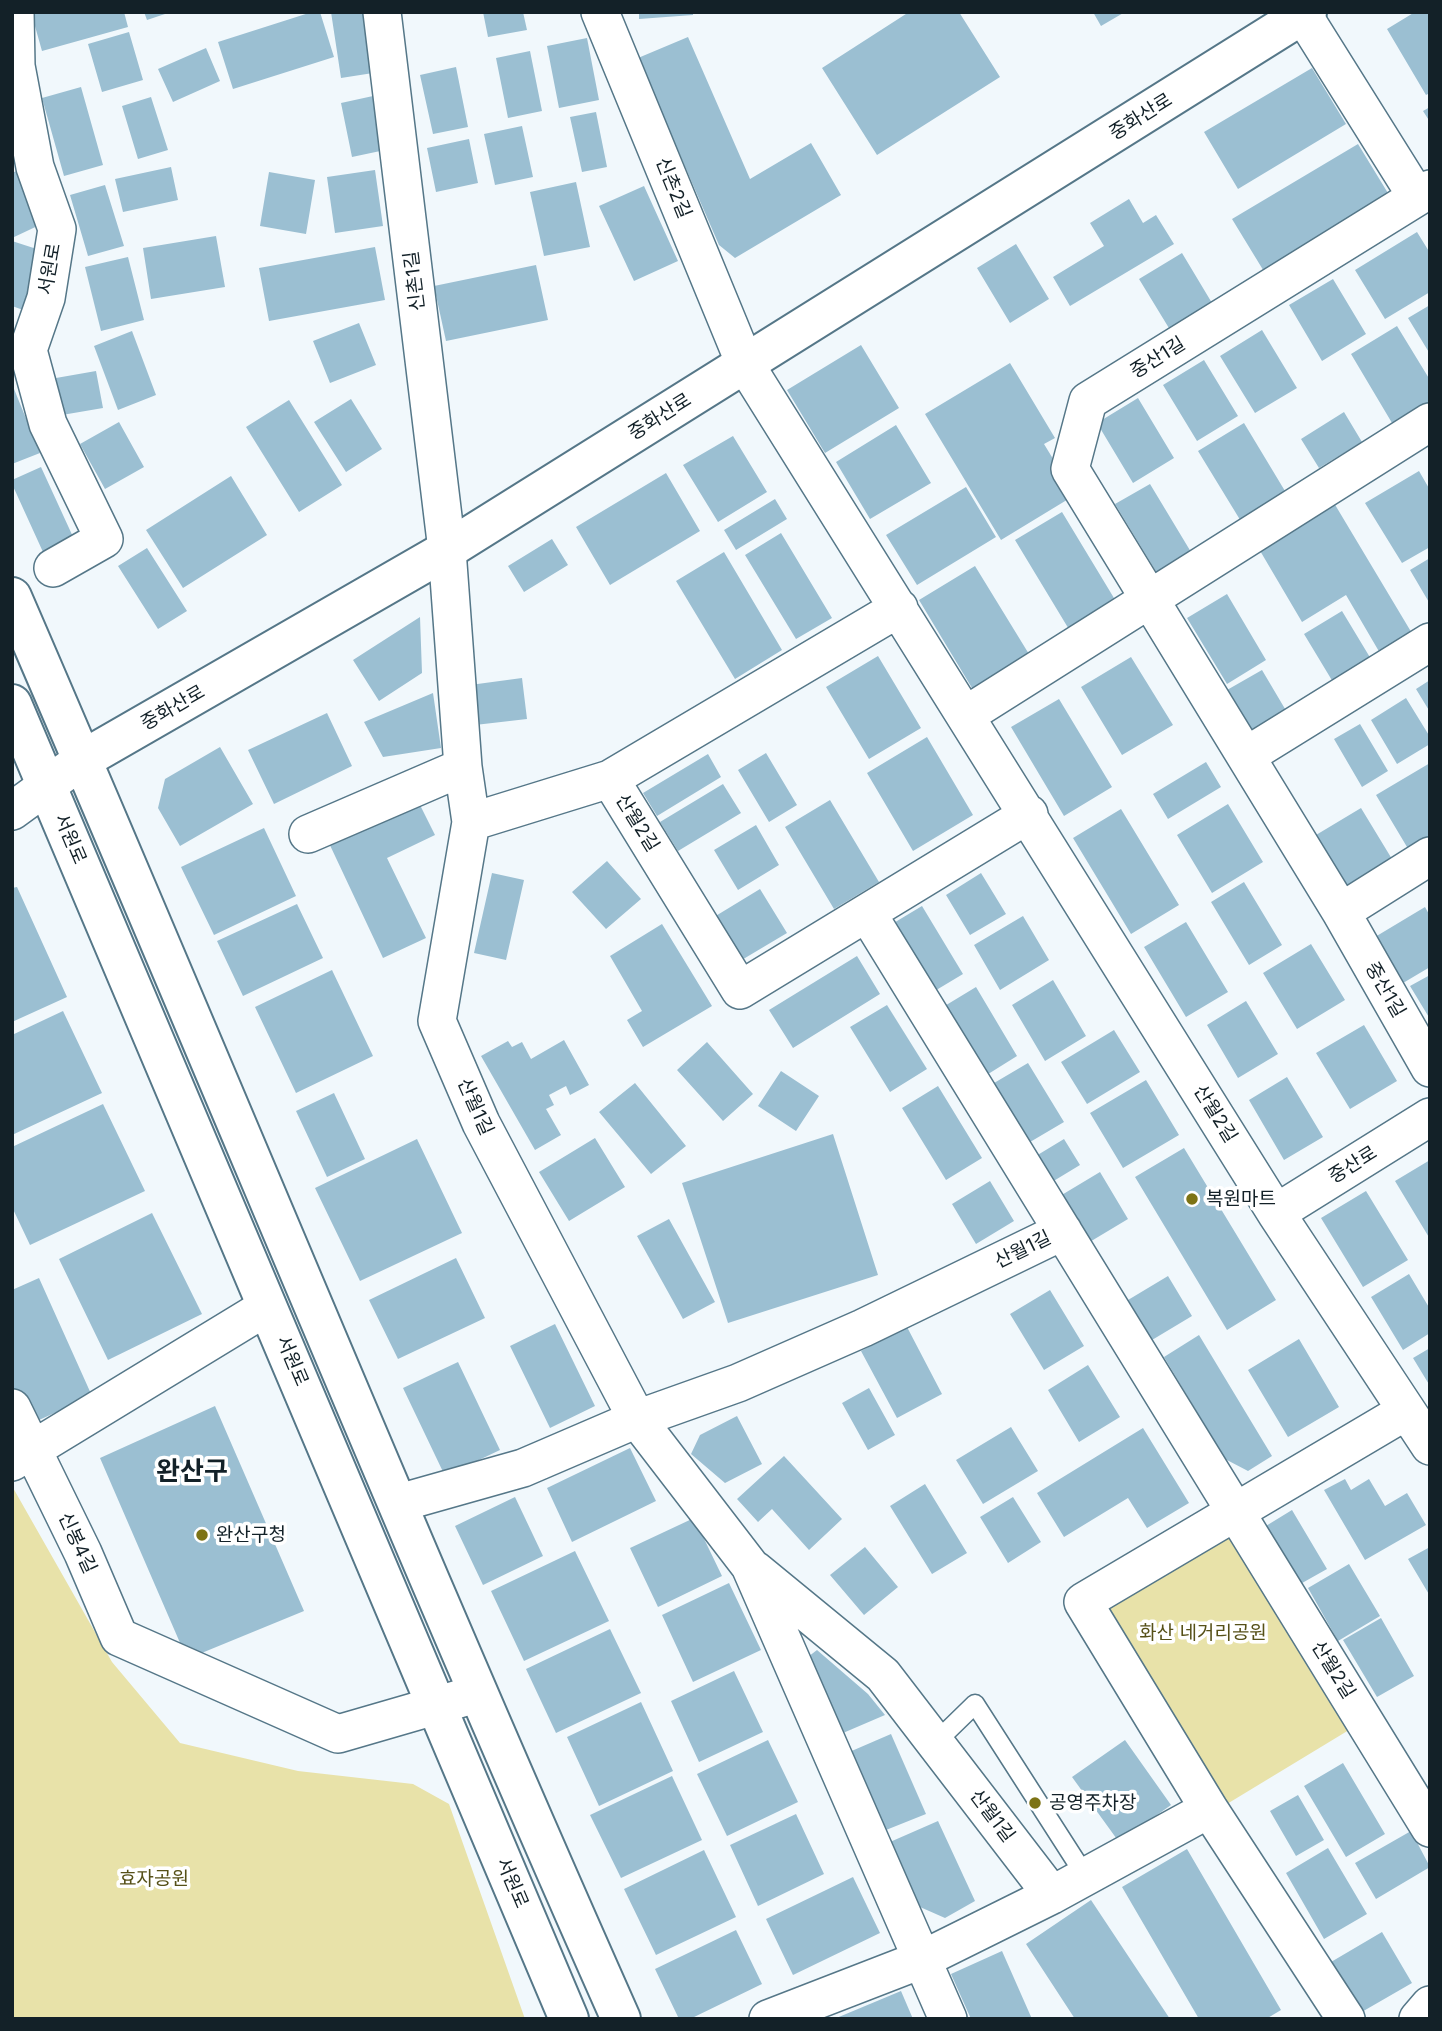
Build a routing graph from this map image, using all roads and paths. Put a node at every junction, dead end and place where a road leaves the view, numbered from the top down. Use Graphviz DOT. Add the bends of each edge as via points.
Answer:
graph roads {
  1 [pos="15,12"];
  2 [pos="382,12"];
  3 [pos="600,12"];
  4 [pos="1305,14"];
  5 [pos="1423,193"];
  6 [pos="745,364"];
  7 [pos="1430,422"];
  8 [pos="447,550"];
  9 [pos="53,568"];
  10 [pos="12,597"];
  11 [pos="1147,600"];
  12 [pos="899,608"];
  13 [pos="1430,642"];
  14 [pos="12,704"];
  15 [pos="966,715"];
  16 [pos="1246,756"];
  17 [pos="82,760"];
  18 [pos="463,767"];
  19 [pos="610,779"];
  20 [pos="47,786"];
  21 [pos="12,811"];
  22 [pos="1029,814"];
  23 [pos="471,822"];
  24 [pos="308,834"];
  25 [pos="1430,856"];
  26 [pos="1341,912"];
  27 [pos="867,913"];
  28 [pos="1430,1068"];
  29 [pos="1430,1117"];
  30 [pos="1276,1213"];
  31 [pos="1063,1231"];
  32 [pos="255,1314"];
  33 [pos="12,1408"];
  34 [pos="1406,1411"];
  35 [pos="637,1419"];
  36 [pos="1430,1446"];
  37 [pos="22,1456"];
  38 [pos="399,1503"];
  39 [pos="1236,1512"];
  40 [pos="750,1566"];
  41 [pos="476,1694"];
  42 [pos="438,1705"];
  43 [pos="936,1742"];
  44 [pos="1209,1809"];
  45 [pos="1430,1828"];
  46 [pos="1086,1877"];
  47 [pos="1052,1895"];
  48 [pos="923,1959"];
  49 [pos="1430,2005"];
  50 [pos="569,2019"];
  51 [pos="621,2019"];
  52 [pos="768,2019"];
  53 [pos="948,2019"];
  54 [pos="1346,2019"];
  55 [pos="1418,2019"];
  1 -- 9 [label="street, 서원로" via="16,66 35,167 57,229 46,298 28,350 48,424 104,539"];
  2 -- 8 [label="street, 신촌1길"];
  3 -- 6 [label="street, 신촌2길"];
  4 -- 5 [label="street, 중화산로"];
  4 -- 6 [label="street, 중화산로"];
  5 -- 11 [label="street, 중산1길" via="1088,401 1070,469"];
  6 -- 8 [label="street, 중화산로"];
  6 -- 12 [label="street, 산월2길"];
  7 -- 11 [label="street"];
  8 -- 17 [label="street, 중화산로"];
  8 -- 18 [label="street, 산월1길"];
  10 -- 17 [label="street"];
  11 -- 15 [label="street"];
  11 -- 16 [label="street, 중산1길"];
  12 -- 15 [label="street, 산월2길"];
  12 -- 19 [label="street, 산월2길"];
  13 -- 16 [label="street"];
  14 -- 20 [label="street, 서원로"];
  15 -- 22 [label="street, 산월2길"];
  16 -- 26 [label="street, 중산1길"];
  17 -- 20 [label="street, 중화산로"];
  17 -- 38 [label="street"];
  18 -- 23 [label="street, 산월1길"];
  18 -- 24 [label="street"];
  19 -- 23 [label="street"];
  19 -- 27 [label="street, 산월2길" via="740,990"];
  20 -- 21 [label="street, 중화산로"];
  20 -- 42 [label="street, 서원로"];
  22 -- 27 [label="street, 산월2길"];
  22 -- 30 [label="street, 산월2길"];
  23 -- 35 [label="street, 산월1길" via="437,1021 481,1123"];
  25 -- 26 [label="street"];
  26 -- 28 [label="street, 중산1길"];
  27 -- 31 [label="street, 산월2길"];
  29 -- 30 [label="street, 중산로"];
  30 -- 34 [label="street, 산월2길"];
  31 -- 35 [label="street, 산월1길" via="738,1383"];
  31 -- 39 [label="street, 산월2길"];
  32 -- 37 [label="street"];
  33 -- 37 [label="street, 신봉4길"];
  34 -- 36 [label="street, 산월2길"];
  34 -- 39 [label="street"];
  35 -- 38 [label="street, 산월1길" via="523,1468"];
  35 -- 40 [label="street, 산월1길"];
  37 -- 42 [label="street, 신봉4길" via="119,1637 338,1734"];
  38 -- 41 [label="street"];
  39 -- 44 [label="street" via="1083,1602"];
  39 -- 45 [label="street, 산월2길"];
  40 -- 43 [label="street, 산월1길" via="883,1675"];
  40 -- 48 [label="street, 산월1길"];
  41 -- 42 [label="street"];
  41 -- 51 [label="street"];
  42 -- 50 [label="street, 서원로"];
  43 -- 46 [label="lane" via="975,1704"];
  43 -- 47 [label="street, 산월1길"];
  44 -- 46 [label="street"];
  44 -- 54 [label="street"];
  46 -- 47 [label="street"];
  47 -- 48 [label="street"];
  48 -- 52 [label="street"];
  48 -- 53 [label="street, 산월1길"];
  49 -- 55 [label="street"];
}
